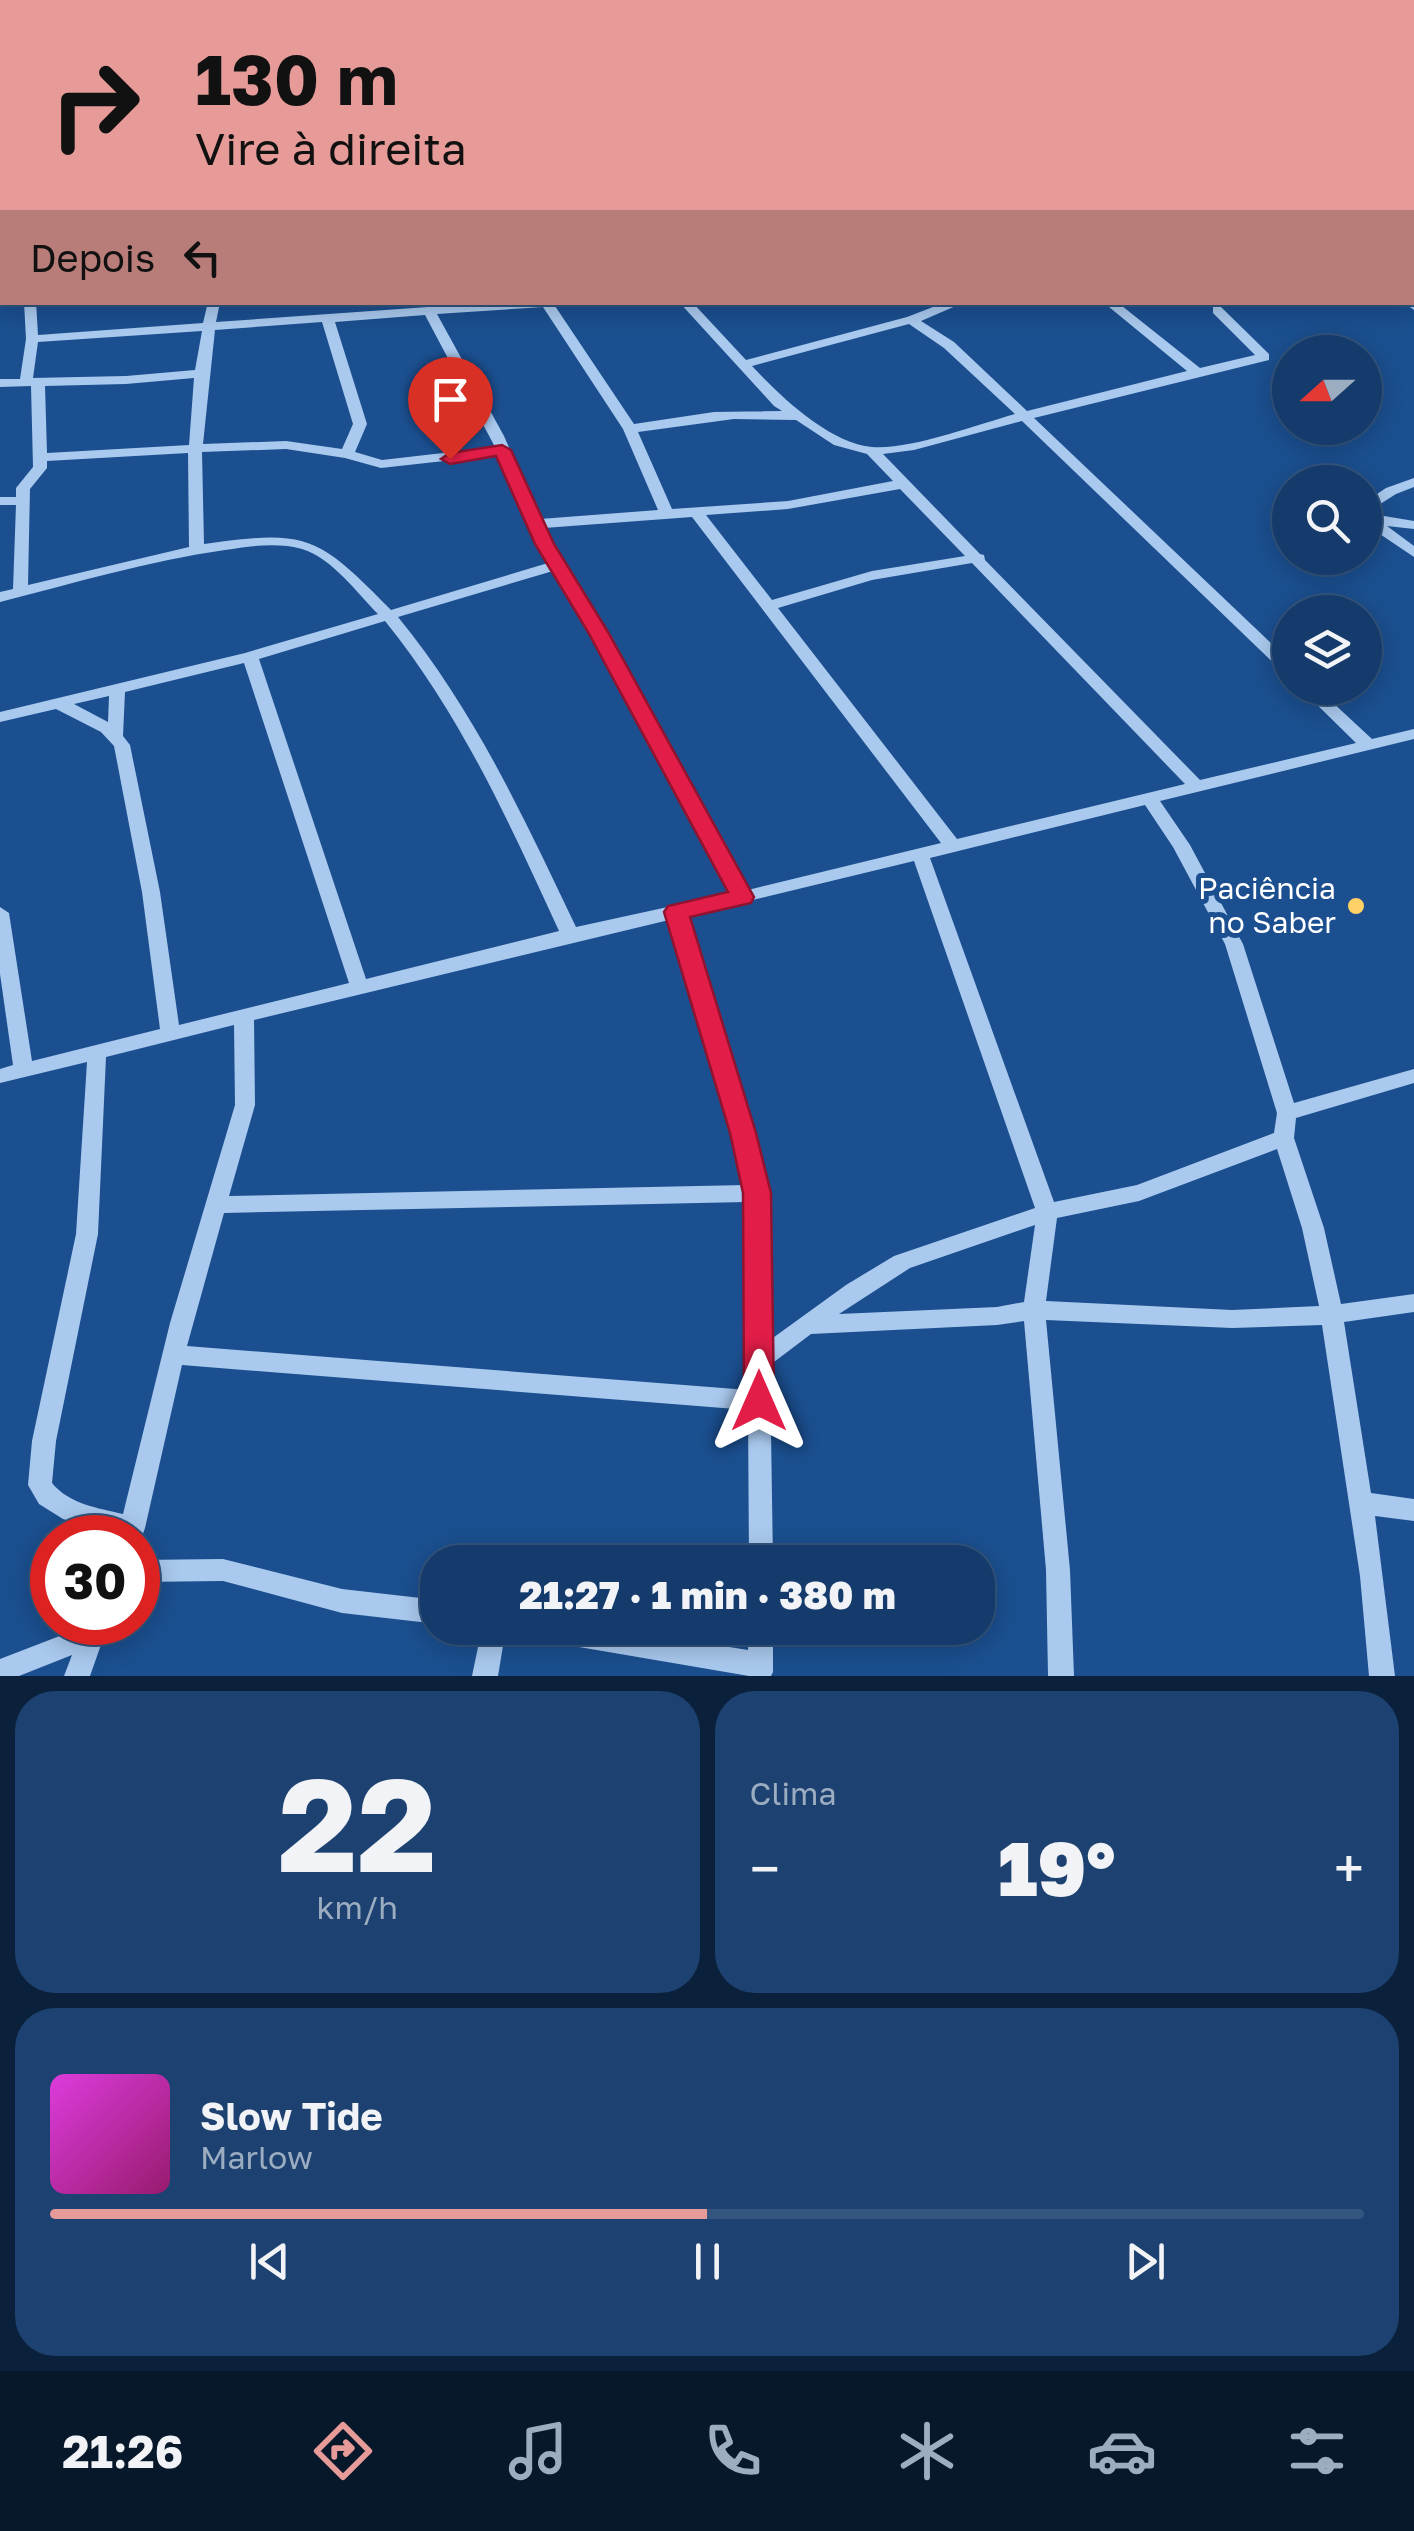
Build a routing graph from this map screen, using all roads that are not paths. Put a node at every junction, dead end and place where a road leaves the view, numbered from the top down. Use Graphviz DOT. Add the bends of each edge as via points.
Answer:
graph roads {
  1 [pos="30,305"];
  2 [pos="214,305"];
  3 [pos="529,305"];
  4 [pos="552,305"];
  5 [pos="689,305"];
  6 [pos="951,305"];
  7 [pos="1113,305"];
  8 [pos="1216,310"];
  9 [pos="431,314"];
  10 [pos="328,320"];
  11 [pos="911,320"];
  12 [pos="210,328"];
  13 [pos="32,338"];
  14 [pos="745,364"];
  15 [pos="200,373"];
  16 [pos="1199,374"];
  17 [pos="32,381"];
  18 [pos="0,383"];
  19 [pos="1024,416"];
  20 [pos="802,417"];
  21 [pos="630,429"];
  22 [pos="196,450"];
  23 [pos="502,450"];
  24 [pos="872,451"];
  25 [pos="347,454"];
  26 [pos="39,458"];
  27 [pos="1414,482"];
  28 [pos="902,484"];
  29 [pos="1382,500"];
  30 [pos="0,501"];
  31 [pos="23,501"];
  32 [pos="697,513"];
  33 [pos="667,515"];
  34 [pos="1382,518"];
  35 [pos="535,524"];
  36 [pos="1414,525"];
  37 [pos="1382,528"];
  38 [pos="197,550"];
  39 [pos="1414,553"];
  40 [pos="979,558"];
  41 [pos="556,565"];
  42 [pos="20,592"];
  43 [pos="0,598"];
  44 [pos="768,606"];
  45 [pos="390,614"];
  46 [pos="1272,653"];
  47 [pos="250,656"];
  48 [pos="117,690"];
  49 [pos="60,704"];
  50 [pos="1326,705"];
  51 [pos="4,719"];
  52 [pos="1414,734"];
  53 [pos="116,735"];
  54 [pos="1368,745"];
  55 [pos="1197,787"];
  56 [pos="1149,798"];
  57 [pos="952,846"];
  58 [pos="920,854"];
  59 [pos="743,897"];
  60 [pos="0,912"];
  61 [pos="676,912"];
  62 [pos="570,935"];
  63 [pos="360,988"];
  64 [pos="244,1017"];
  65 [pos="170,1033"];
  66 [pos="97,1050"];
  67 [pos="24,1070"];
  68 [pos="0,1076"];
  69 [pos="1414,1076"];
  70 [pos="1287,1114"];
  71 [pos="1284,1138"];
  72 [pos="757,1193"];
  73 [pos="215,1205"];
  74 [pos="1047,1212"];
  75 [pos="1414,1304"];
  76 [pos="1034,1310"];
  77 [pos="1332,1315"];
  78 [pos="812,1325"];
  79 [pos="174,1355"];
  80 [pos="758,1361"];
  81 [pos="759,1401"];
  82 [pos="1362,1503"];
  83 [pos="1414,1510"];
  84 [pos="82,1515"];
  85 [pos="135,1515"];
  86 [pos="761,1545"];
  87 [pos="160,1571"];
  88 [pos="420,1610"];
  89 [pos="58,1645"];
  90 [pos="89,1645"];
  91 [pos="490,1645"];
  92 [pos="628,1645"];
  93 [pos="761,1645"];
  94 [pos="760,1670"];
  95 [pos="0,1671"];
  96 [pos="78,1676"];
  97 [pos="484,1676"];
  98 [pos="1062,1676"];
  99 [pos="1382,1676"];
  1 -- 13 [label="street"];
  2 -- 12 [label="street"];
  3 -- 9 [label="street"];
  4 -- 21 [label="street"];
  5 -- 14 [label="street"];
  6 -- 11 [label="street"];
  7 -- 16 [label="street"];
  8 -- 16 [label="street" via="1264,357"];
  9 -- 10 [label="street"];
  9 -- 23 [label="street"];
  10 -- 12 [label="street"];
  10 -- 25 [label="street" via="360,424"];
  11 -- 14 [label="street"];
  11 -- 19 [label="street" via="949,345"];
  12 -- 13 [label="street"];
  12 -- 15 [label="street"];
  13 -- 17 [label="street"];
  14 -- 20 [label="street" via="772,398"];
  15 -- 17 [label="street"];
  15 -- 22 [label="street"];
  16 -- 19 [label="street"];
  17 -- 18 [label="street"];
  17 -- 26 [label="street"];
  19 -- 24 [label="street"];
  19 -- 46 [label="street"];
  20 -- 21 [label="street" via="702,415"];
  20 -- 24 [label="street" via="838,442"];
  21 -- 33 [label="street"];
  22 -- 25 [label="street" via="286,445"];
  22 -- 26 [label="street"];
  22 -- 38 [label="street"];
  23 -- 25 [label="street" via="381,464"];
  23 -- 35 [label="street"];
  24 -- 28 [label="street"];
  26 -- 31 [label="street"];
  27 -- 29 [label="street"];
  28 -- 32 [label="street" via="812,502"];
  28 -- 40 [label="street"];
  30 -- 31 [label="street"];
  31 -- 42 [label="street"];
  32 -- 33 [label="street"];
  32 -- 44 [label="street"];
  33 -- 35 [label="street"];
  34 -- 36 [label="street"];
  35 -- 41 [label="street"];
  37 -- 39 [label="street"];
  38 -- 42 [label="street"];
  38 -- 45 [label="street" via="306,544"];
  40 -- 44 [label="street" via="873,572"];
  40 -- 55 [label="street"];
  41 -- 45 [label="street"];
  41 -- 59 [label="street"];
  42 -- 43 [label="street"];
  44 -- 57 [label="street"];
  45 -- 47 [label="street"];
  45 -- 62 [label="street" via="488,764"];
  47 -- 48 [label="street"];
  47 -- 63 [label="street"];
  48 -- 49 [label="street"];
  48 -- 53 [label="street"];
  49 -- 51 [label="street"];
  49 -- 53 [label="street"];
  50 -- 54 [label="street"];
  52 -- 54 [label="street"];
  53 -- 65 [label="street" via="152,892"];
  54 -- 55 [label="street"];
  55 -- 56 [label="street"];
  56 -- 57 [label="street"];
  56 -- 70 [label="street" via="1234,944"];
  57 -- 58 [label="street"];
  58 -- 59 [label="street"];
  58 -- 74 [label="street"];
  59 -- 61 [label="street"];
  60 -- 67 [label="street"];
  61 -- 62 [label="street"];
  61 -- 72 [label="street"];
  62 -- 63 [label="street"];
  63 -- 64 [label="street"];
  64 -- 65 [label="street"];
  64 -- 73 [label="street" via="245,1105"];
  65 -- 66 [label="street"];
  66 -- 67 [label="street"];
  66 -- 84 [label="street" via="87,1234 40,1485"];
  67 -- 68 [label="street"];
  69 -- 70 [label="street"];
  70 -- 71 [label="street"];
  71 -- 74 [label="street" via="1140,1193"];
  71 -- 77 [label="street"];
  72 -- 73 [label="street"];
  72 -- 80 [label="street"];
  73 -- 79 [label="street"];
  74 -- 76 [label="street"];
  74 -- 78 [label="street" via="902,1262"];
  75 -- 77 [label="street"];
  76 -- 77 [label="street"];
  76 -- 78 [label="street"];
  76 -- 98 [label="street"];
  77 -- 82 [label="street"];
  78 -- 80 [label="street"];
  79 -- 81 [label="street"];
  79 -- 85 [label="street"];
  80 -- 81 [label="street"];
  81 -- 86 [label="street"];
  82 -- 83 [label="street"];
  82 -- 99 [label="street"];
  87 -- 88 [label="street" via="223,1570 342,1601"];
  89 -- 95 [label="street"];
  90 -- 96 [label="street"];
  91 -- 97 [label="street"];
  92 -- 94 [label="street"];
  93 -- 94 [label="street"];
}
